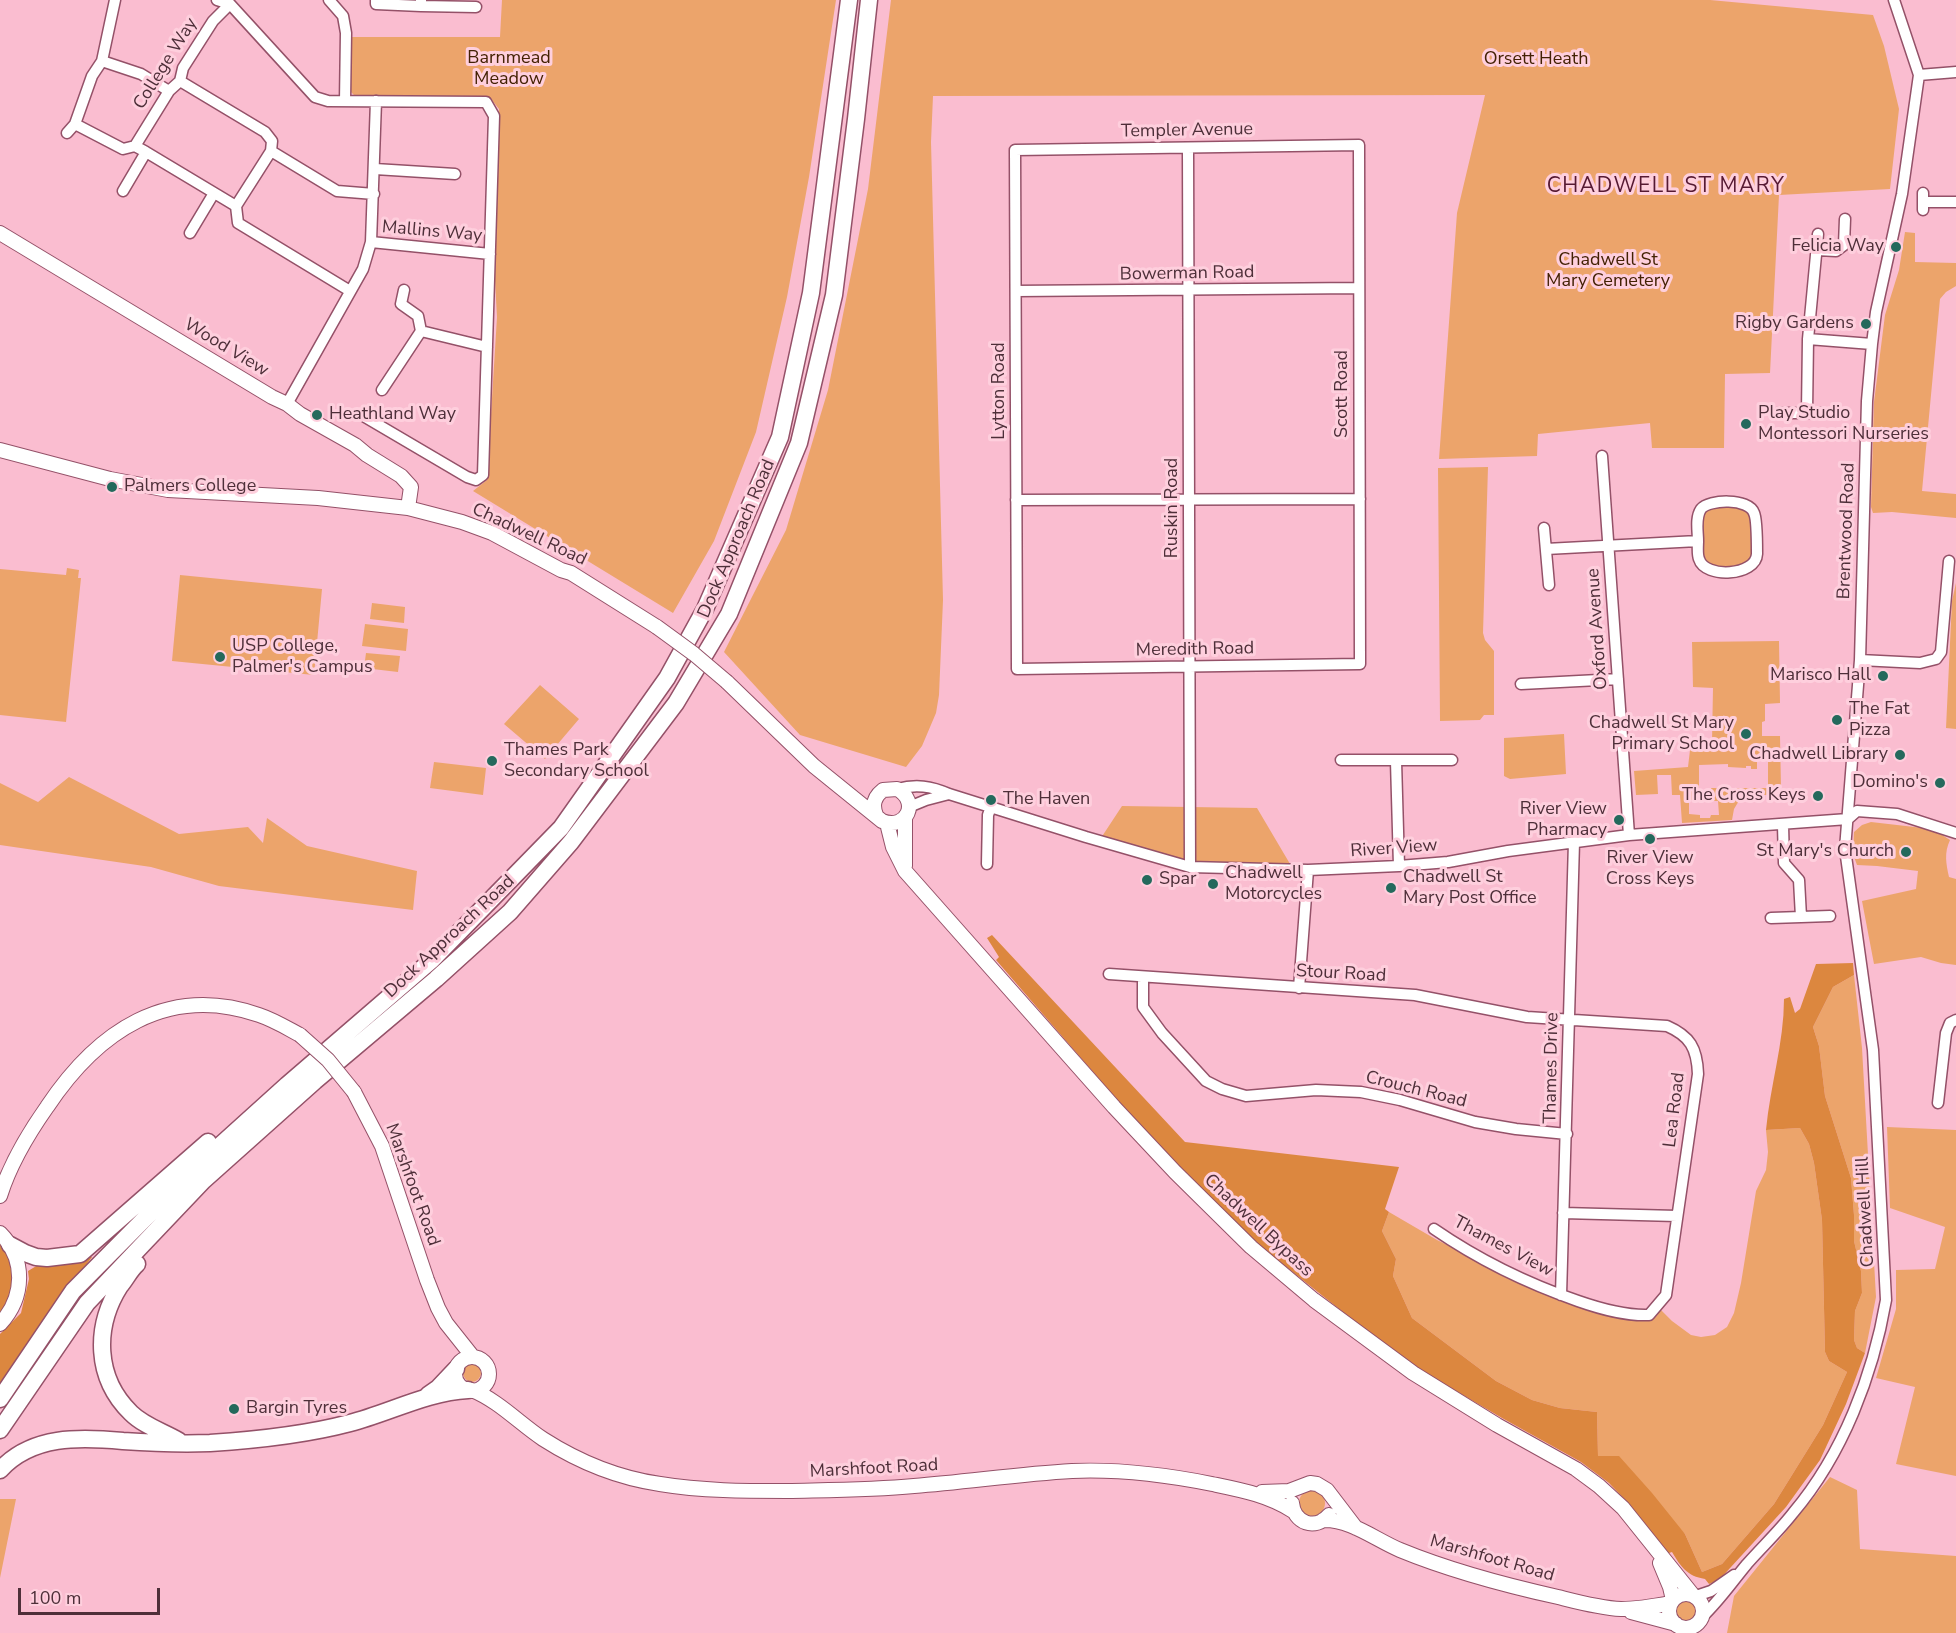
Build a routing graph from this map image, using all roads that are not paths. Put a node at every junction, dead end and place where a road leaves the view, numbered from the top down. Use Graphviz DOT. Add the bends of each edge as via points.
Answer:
graph roads {
  1 [pos="115,0"];
  2 [pos="217,0"];
  3 [pos="329,0"];
  4 [pos="376,0"];
  5 [pos="849,0"];
  6 [pos="869,0"];
  7 [pos="1894,0"];
  8 [pos="421,3"];
  9 [pos="230,4"];
  10 [pos="476,7"];
  11 [pos="102,61"];
  12 [pos="1956,72"];
  13 [pos="1919,75"];
  14 [pos="180,81"];
  15 [pos="169,91"];
  16 [pos="345,101"];
  17 [pos="376,101"];
  18 [pos="1359,145"];
  19 [pos="135,146"];
  20 [pos="1188,148"];
  21 [pos="1016,150"];
  22 [pos="146,152"];
  23 [pos="271,152"];
  24 [pos="375,169"];
  25 [pos="455,174"];
  26 [pos="123,191"];
  27 [pos="214,193"];
  28 [pos="374,194"];
  29 [pos="1956,201"];
  30 [pos="1923,202"];
  31 [pos="236,206"];
  32 [pos="1845,219"];
  33 [pos="0,233"];
  34 [pos="190,233"];
  35 [pos="1818,234"];
  36 [pos="371,242"];
  37 [pos="1817,250"];
  38 [pos="490,254"];
  39 [pos="1359,288"];
  40 [pos="404,290"];
  41 [pos="1189,290"];
  42 [pos="350,291"];
  43 [pos="1016,291"];
  44 [pos="422,331"];
  45 [pos="1808,339"];
  46 [pos="1872,344"];
  47 [pos="487,347"];
  48 [pos="382,390"];
  49 [pos="287,404"];
  50 [pos="1807,412"];
  51 [pos="1778,413"];
  52 [pos="1822,413"];
  53 [pos="365,417"];
  54 [pos="0,450"];
  55 [pos="1602,456"];
  56 [pos="1360,499"];
  57 [pos="1016,500"];
  58 [pos="1189,500"];
  59 [pos="408,508"];
  60 [pos="1544,528"];
  61 [pos="1698,541"];
  62 [pos="1609,545"];
  63 [pos="1546,549"];
  64 [pos="1948,561"];
  65 [pos="1549,585"];
  66 [pos="1017,632"];
  67 [pos="1860,660"];
  68 [pos="1345,664"];
  69 [pos="1190,666"];
  70 [pos="1618,679"];
  71 [pos="1521,684"];
  72 [pos="1341,760"];
  73 [pos="1452,760"];
  74 [pos="1396,761"];
  75 [pos="833,782"];
  76 [pos="897,789"];
  77 [pos="879,793"];
  78 [pos="949,794"];
  79 [pos="991,807"];
  80 [pos="907,812"];
  81 [pos="881,819"];
  82 [pos="1848,819"];
  83 [pos="1783,825"];
  84 [pos="1956,833"];
  85 [pos="1629,835"];
  86 [pos="1574,842"];
  87 [pos="984,858"];
  88 [pos="1399,866"];
  89 [pos="1190,867"];
  90 [pos="1308,870"];
  91 [pos="905,871"];
  92 [pos="1830,916"];
  93 [pos="1801,917"];
  94 [pos="1771,918"];
  95 [pos="1109,974"];
  96 [pos="1143,977"];
  97 [pos="1299,988"];
  98 [pos="1570,1020"];
  99 [pos="1956,1020"];
  100 [pos="315,1081"];
  101 [pos="287,1085"];
  102 [pos="1938,1103"];
  103 [pos="1567,1134"];
  104 [pos="1,1189"];
  105 [pos="1563,1213"];
  106 [pos="1677,1216"];
  107 [pos="0,1225"];
  108 [pos="1434,1229"];
  109 [pos="6,1239"];
  110 [pos="1561,1295"];
  111 [pos="1657,1306"];
  112 [pos="446,1323"];
  113 [pos="0,1324"];
  114 [pos="473,1357"];
  115 [pos="456,1368"];
  116 [pos="488,1373"];
  117 [pos="470,1390"];
  118 [pos="0,1399"];
  119 [pos="420,1400"];
  120 [pos="513,1416"];
  121 [pos="0,1430"];
  122 [pos="182,1443"];
  123 [pos="0,1470"];
  124 [pos="1299,1488"];
  125 [pos="1327,1490"];
  126 [pos="1252,1492"];
  127 [pos="1293,1511"];
  128 [pos="1323,1520"];
  129 [pos="1358,1529"];
  130 [pos="1647,1537"];
  131 [pos="1746,1565"];
  132 [pos="1694,1595"];
  133 [pos="1672,1601"];
  134 [pos="1621,1609"];
  135 [pos="1701,1623"];
  136 [pos="1679,1628"];
  1 -- 11 [label="street"];
  2 -- 9 [label="street"];
  3 -- 16 [label="street" via="343,16 346,33"];
  4 -- 8 [label="street" via="376,4"];
  5 -- 101 [label="highway, Dock Approach Road" via="812,293 780,436 705,609 667,678 561,828 432,960"];
  6 -- 100 [label="highway, Dock Approach Road" via="834,295 800,443 729,614 676,703 570,842 510,912"];
  7 -- 13 [label="street, Brentwood Road"];
  8 -- 10 [label="street"];
  9 -- 14 [label="street, College Way" via="213,21 183,68"];
  9 -- 16 [label="street" via="315,97"];
  11 -- 15 [label="street" via="141,74"];
  11 -- 19 [label="street" via="71,129 123,149"];
  12 -- 13 [label="street"];
  13 -- 46 [label="street, Brentwood Road" via="1902,194"];
  14 -- 15 [label="street, College Way"];
  14 -- 23 [label="street" via="266,132 272,141"];
  15 -- 19 [label="street, College Way"];
  16 -- 17 [label="street"];
  17 -- 24 [label="street"];
  17 -- 38 [label="street" via="486,102 494,116"];
  18 -- 20 [label="street, Templer Avenue"];
  18 -- 39 [label="street, Scott Road"];
  19 -- 22 [label="street"];
  20 -- 21 [label="street, Templer Avenue"];
  20 -- 41 [label="street, Ruskin Road"];
  21 -- 43 [label="street, Lytton Road"];
  22 -- 26 [label="street"];
  22 -- 27 [label="street"];
  23 -- 28 [label="street" via="337,191"];
  23 -- 31 [label="street"];
  24 -- 25 [label="street"];
  24 -- 28 [label="street"];
  27 -- 31 [label="street"];
  27 -- 34 [label="street"];
  28 -- 36 [label="street"];
  29 -- 30 [label="street"];
  31 -- 42 [label="street" via="238,223"];
  32 -- 37 [label="street" via="1844,245 1836,251"];
  33 -- 49 [label="main road, Wood View"];
  35 -- 37 [label="street"];
  36 -- 38 [label="street, Mallins Way"];
  36 -- 42 [label="street" via="363,269"];
  37 -- 45 [label="street"];
  38 -- 47 [label="street"];
  39 -- 41 [label="street, Bowerman Road"];
  39 -- 56 [label="street, Scott Road"];
  40 -- 44 [label="street" via="401,304 418,316"];
  41 -- 43 [label="street, Bowerman Road"];
  41 -- 58 [label="street, Ruskin Road"];
  42 -- 49 [label="street"];
  43 -- 57 [label="street, Lytton Road"];
  44 -- 47 [label="street"];
  44 -- 48 [label="street"];
  45 -- 46 [label="street"];
  45 -- 50 [label="street"];
  46 -- 67 [label="street, Brentwood Road"];
  47 -- 53 [label="street" via="483,475 476,480"];
  49 -- 59 [label="main road, Wood View" via="401,476 411,487"];
  50 -- 51 [label="street"];
  50 -- 52 [label="street"];
  54 -- 59 [label="main road, Chadwell Road" via="168,490 318,498"];
  55 -- 62 [label="street, Oxford Avenue"];
  56 -- 58 [label="street"];
  56 -- 68 [label="street, Scott Road" via="1360,664"];
  57 -- 58 [label="street"];
  57 -- 66 [label="street, Lytton Road"];
  58 -- 69 [label="street, Ruskin Road"];
  59 -- 75 [label="main road, Chadwell Road, bridge" via="492,532 571,573 657,627 727,682"];
  60 -- 63 [label="street"];
  61 -- 61 [label="street" via="1697,515 1703,507 1739,502 1754,512 1757,557 1747,570 1714,573 1704,568 1698,559"];
  61 -- 62 [label="street"];
  62 -- 63 [label="street"];
  62 -- 70 [label="street, Oxford Avenue"];
  63 -- 65 [label="street"];
  64 -- 67 [label="street" via="1941,651 1936,660"];
  66 -- 69 [label="street, Meredith Road" via="1017,669"];
  67 -- 82 [label="street, Brentwood Road"];
  68 -- 69 [label="street, Meredith Road"];
  69 -- 89 [label="street, Ruskin Road"];
  70 -- 71 [label="street"];
  70 -- 85 [label="street, Oxford Avenue"];
  72 -- 74 [label="street"];
  73 -- 74 [label="street"];
  74 -- 88 [label="street"];
  75 -- 77 [label="main road, Chadwell Road" via="861,792"];
  75 -- 81 [label="main road, Chadwell Road"];
  76 -- 77 [label="main road"];
  76 -- 78 [label="street, River View" via="909,785 935,787"];
  76 -- 80 [label="main road" via="906,796"];
  77 -- 81 [label="main road" via="873,804"];
  78 -- 79 [label="street, River View"];
  78 -- 80 [label="street" via="926,800"];
  79 -- 87 [label="street"];
  79 -- 89 [label="street, River View"];
  80 -- 81 [label="main road" via="896,823"];
  80 -- 91 [label="main road"];
  81 -- 91 [label="main road, Chadwell Bypass"];
  82 -- 83 [label="street, River View"];
  82 -- 84 [label="street, River View" via="1857,811 1898,814"];
  82 -- 131 [label="street, Chadwell Hill" via="1845,849 1873,1050 1886,1300 1874,1353 1836,1448 1794,1513"];
  83 -- 85 [label="street, River View"];
  83 -- 93 [label="street" via="1784,863 1799,880"];
  85 -- 86 [label="street, River View"];
  86 -- 88 [label="street, River View"];
  86 -- 98 [label="street, Thames Drive"];
  88 -- 90 [label="street, River View"];
  89 -- 90 [label="street, River View"];
  90 -- 97 [label="street"];
  91 -- 130 [label="main road, Chadwell Bypass" via="1114,1107 1251,1247 1314,1300 1413,1373 1576,1469 1623,1508"];
  92 -- 93 [label="street"];
  93 -- 94 [label="street"];
  95 -- 96 [label="street, Stour Road"];
  96 -- 97 [label="street, Stour Road"];
  96 -- 103 [label="street, Crouch Road" via="1143,1007 1206,1081 1222,1089 1246,1096 1316,1090 1361,1092 1475,1122"];
  97 -- 98 [label="street, Stour Road" via="1414,995 1527,1017"];
  98 -- 103 [label="street, Thames Drive"];
  98 -- 106 [label="street, Lea Road" via="1667,1026 1681,1032 1693,1048 1698,1074"];
  99 -- 102 [label="street" via="1946,1033"];
  100 -- 121 [label="highway, Dock Approach Road" via="203,1181 87,1303"];
  100 -- 122 [label="highway" via="133,1267 105,1318 101,1347 113,1390 133,1415"];
  101 -- 109 [label="highway" via="206,1143 80,1254 36,1257"];
  101 -- 118 [label="highway, Dock Approach Road" via="194,1169 73,1290"];
  103 -- 105 [label="street, Thames Drive"];
  104 -- 112 [label="main road, Marshfoot Road, bridge" via="26,1140 69,1077 128,1025 177,1006 210,1004 261,1015 300,1035 328,1060 354,1092 382,1146 426,1280"];
  105 -- 106 [label="street"];
  105 -- 110 [label="street, Thames Drive"];
  106 -- 111 [label="street, Lea Road" via="1666,1295"];
  107 -- 109 [label="main road"];
  108 -- 110 [label="street, Thames View" via="1531,1284"];
  109 -- 113 [label="main road" via="19,1268 18,1292"];
  110 -- 111 [label="street, Thames View" via="1633,1316 1650,1315"];
  112 -- 114 [label="main road, Marshfoot Road"];
  112 -- 115 [label="main road, Marshfoot Road"];
  114 -- 115 [label="main road" via="464,1359"];
  114 -- 116 [label="main road" via="483,1361"];
  115 -- 117 [label="main road" via="459,1384"];
  115 -- 119 [label="highway"];
  116 -- 117 [label="main road" via="483,1386"];
  116 -- 120 [label="main road, Marshfoot Road"];
  117 -- 119 [label="highway"];
  117 -- 120 [label="main road, Marshfoot Road"];
  119 -- 122 [label="highway" via="326,1429"];
  120 -- 126 [label="main road, Marshfoot Road" via="549,1442 605,1471 687,1488 863,1490 1090,1471 1143,1473"];
  122 -- 123 [label="highway" via="53,1441 21,1454"];
  124 -- 125 [label="main road, Marshfoot Road" via="1310,1483"];
  124 -- 126 [label="main road, Marshfoot Road"];
  124 -- 127 [label="main road" via="1292,1499"];
  125 -- 128 [label="main road" via="1332,1504"];
  125 -- 129 [label="main road, Marshfoot Road"];
  126 -- 127 [label="main road, Marshfoot Road"];
  127 -- 128 [label="main road, Marshfoot Road" via="1305,1523"];
  128 -- 129 [label="main road, Marshfoot Road"];
  129 -- 134 [label="main road, Marshfoot Road" via="1459,1572"];
  130 -- 132 [label="main road, Chadwell Bypass"];
  130 -- 133 [label="main road, Chadwell Bypass" via="1664,1569"];
  131 -- 132 [label="street, Chadwell Hill" via="1711,1591"];
  131 -- 135 [label="street, Chadwell Hill"];
  132 -- 133 [label="main road" via="1682,1594"];
  132 -- 135 [label="main road" via="1703,1607"];
  133 -- 134 [label="main road, Marshfoot Road"];
  133 -- 136 [label="main road" via="1670,1614"];
  134 -- 136 [label="main road, Marshfoot Road"];
  135 -- 136 [label="main road"];
}
